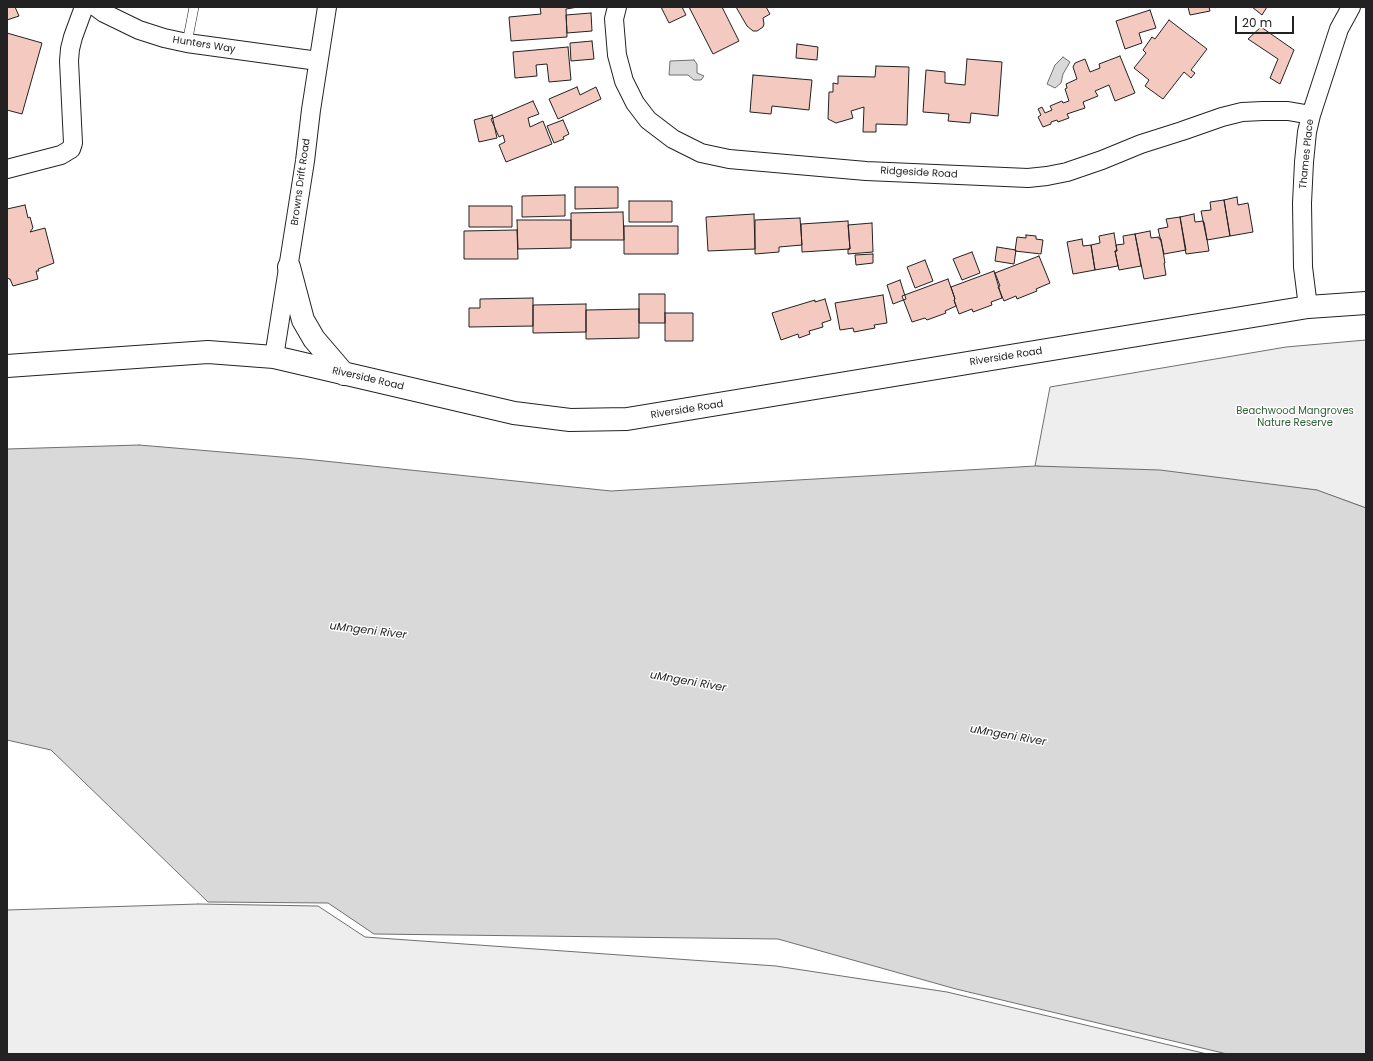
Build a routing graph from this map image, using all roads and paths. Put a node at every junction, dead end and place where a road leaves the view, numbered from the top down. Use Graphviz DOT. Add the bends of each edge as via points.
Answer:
graph roads {
  1 [pos="84,7"];
  2 [pos="96,7"];
  3 [pos="194,7"];
  4 [pos="327,7"];
  5 [pos="617,7"];
  6 [pos="1350,7"];
  7 [pos="187,43"];
  8 [pos="318,62"];
  9 [pos="1311,115"];
  10 [pos="7,169"];
  11 [pos="289,267"];
  12 [pos="1366,303"];
  13 [pos="1308,308"];
  14 [pos="274,357"];
  15 [pos="7,366"];
  16 [pos="344,374"];
  1 -- 10 [label="street" via="70,49 73,143 71,148 61,155"];
  2 -- 7 [label="street, Hunters Way" via="139,30"];
  3 -- 7 [label="lane"];
  4 -- 8 [label="street, Browns Drift Road"];
  5 -- 9 [label="street, Ridgeside Road" via="614,19 617,55 624,81 635,103 648,120 673,139 701,153 729,159 866,171 1028,178 1067,172 1141,144 1242,112 1288,111"];
  6 -- 9 [label="street, Thames Place" via="1339,29"];
  7 -- 8 [label="street, Hunters Way"];
  8 -- 11 [label="street, Browns Drift Road"];
  9 -- 13 [label="street, Thames Place" via="1304,162 1302,203 1303,267"];
  11 -- 14 [label="street, Browns Drift Road"];
  11 -- 16 [label="main road" via="303,320 314,339"];
  12 -- 13 [label="main road, Riverside Road"];
  13 -- 16 [label="main road, Riverside Road" via="627,419 570,420 514,413"];
  14 -- 15 [label="main road, Riverside Road" via="208,352"];
  14 -- 16 [label="main road, Riverside Road"];
}
